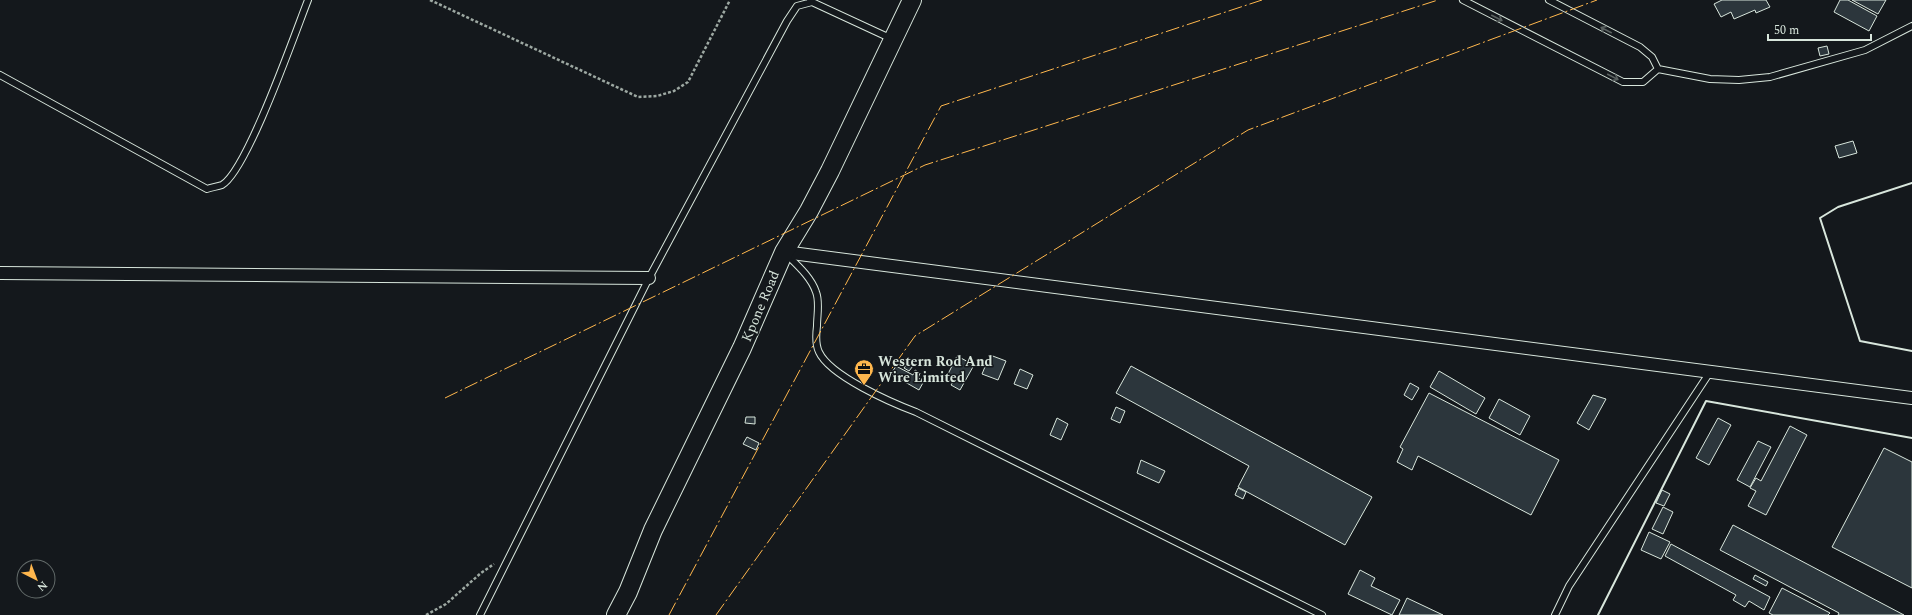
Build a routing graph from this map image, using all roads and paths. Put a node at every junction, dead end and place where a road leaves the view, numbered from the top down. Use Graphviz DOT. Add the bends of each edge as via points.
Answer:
graph roads {
  1 [pos="308,0"];
  2 [pos="430,0"];
  3 [pos="730,0"];
  4 [pos="912,0"];
  5 [pos="1463,0"];
  6 [pos="1548,0"];
  7 [pos="810,1"];
  8 [pos="1912,26"];
  9 [pos="892,40"];
  10 [pos="1658,69"];
  11 [pos="0,75"];
  12 [pos="784,252"];
  13 [pos="0,273"];
  14 [pos="649,278"];
  15 [pos="1710,372"];
  16 [pos="1912,398"];
  17 [pos="512,552"];
  18 [pos="426,615"];
  19 [pos="480,615"];
  20 [pos="616,615"];
  21 [pos="1322,615"];
  22 [pos="1555,615"];
  1 -- 11 [label="lane" via="248,148 234,172 222,184 207,189"];
  2 -- 3 [label="path" via="638,97 657,96 674,91 688,82"];
  4 -- 9 [label="main road, Kpone Road"];
  5 -- 10 [label="lane, one-way" via="1622,82 1643,82"];
  10 -- 6 [label="lane, one-way" via="1652,57 1640,47"];
  7 -- 9 [label="lane"];
  7 -- 14 [label="lane" via="797,6 787,21"];
  8 -- 10 [label="lane" via="1865,50 1770,77 1710,79"];
  9 -- 12 [label="main road, Kpone Road" via="830,170"];
  12 -- 15 [label="street"];
  12 -- 20 [label="main road, Kpone Road" via="742,348 653,530"];
  12 -- 21 [label="lane" via="801,269 816,293 816,345 824,360 835,370 891,402"];
  13 -- 14 [label="street"];
  14 -- 17 [label="lane"];
  15 -- 16 [label="street"];
  15 -- 22 [label="lane" via="1569,586"];
  17 -- 18 [label="path" via="481,573 446,604"];
  17 -- 19 [label="lane"];
}
